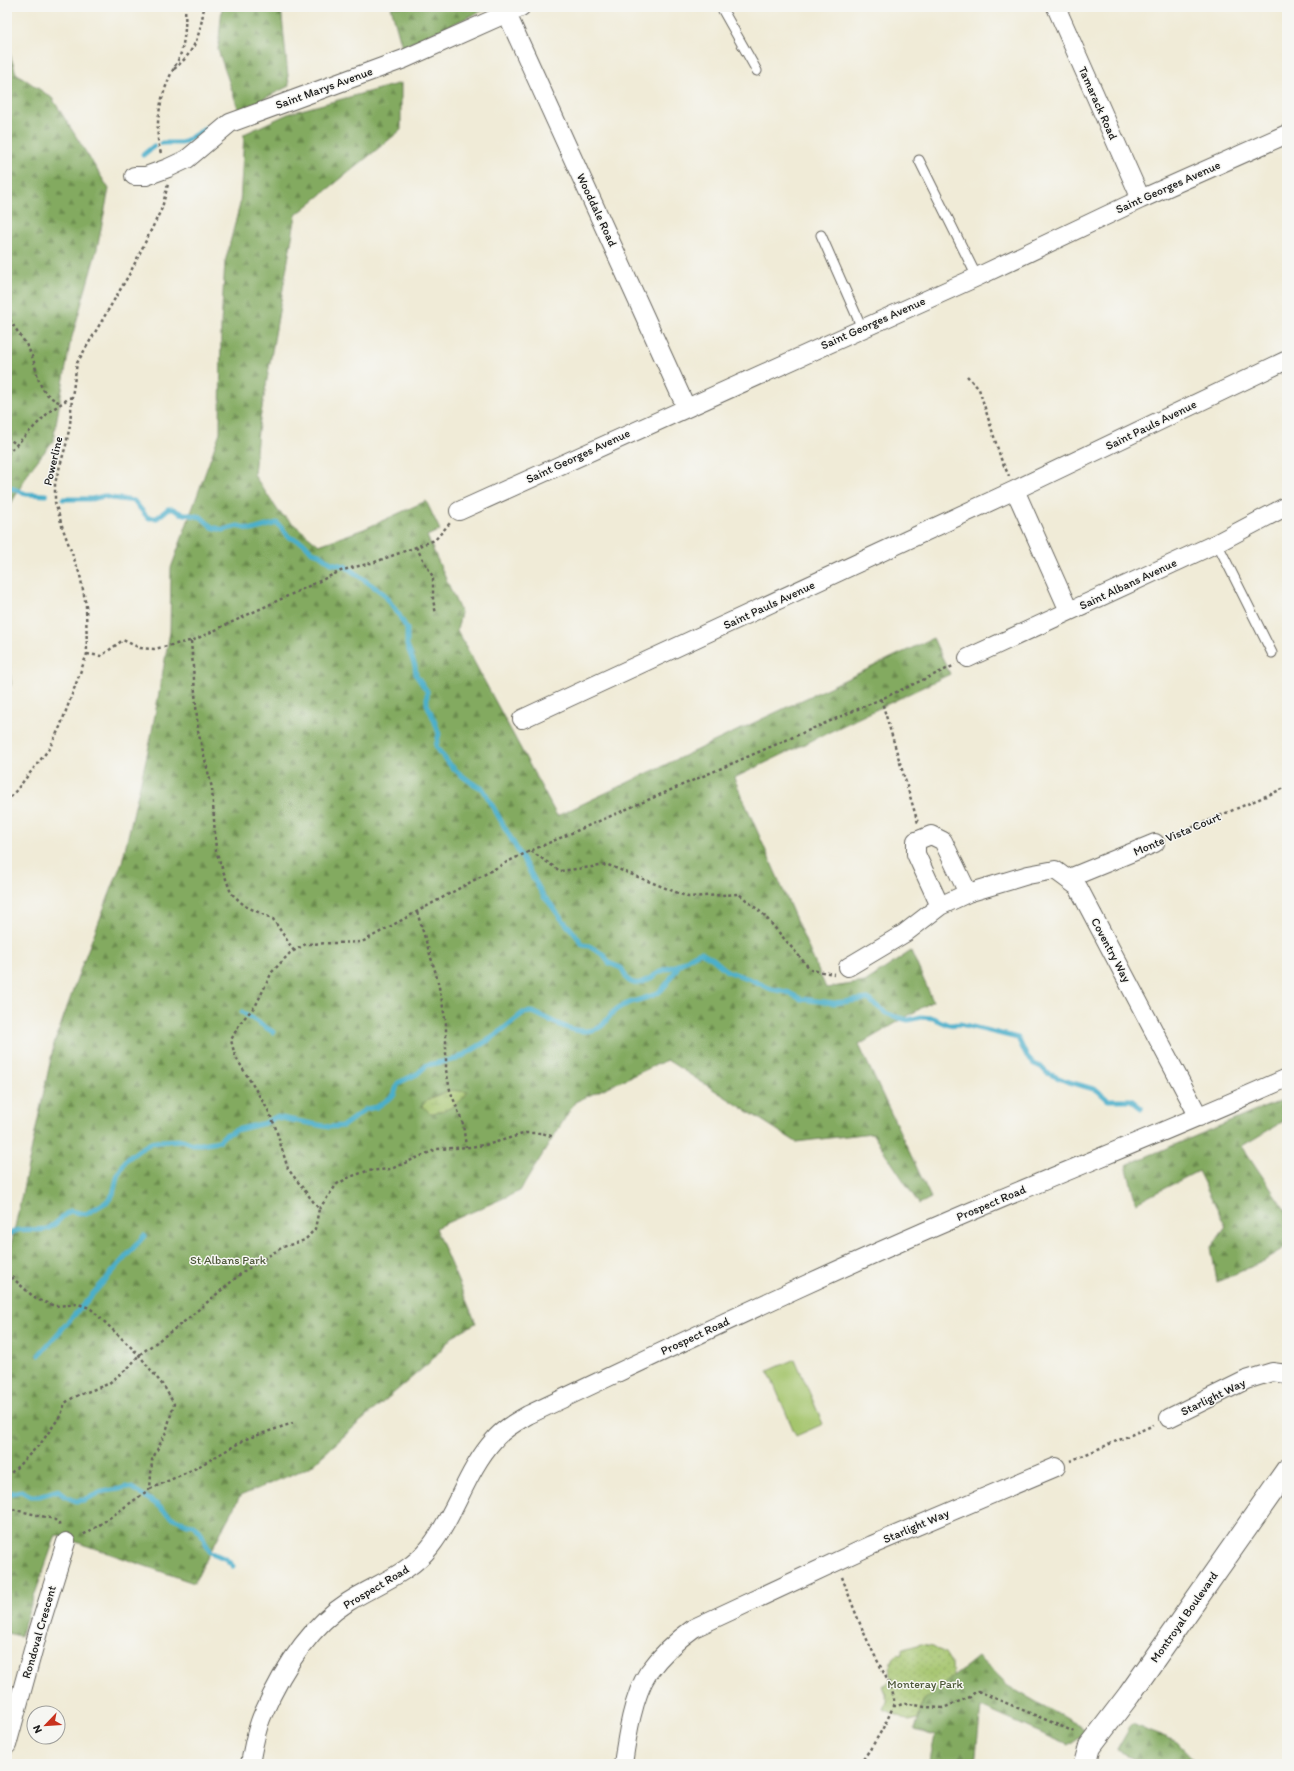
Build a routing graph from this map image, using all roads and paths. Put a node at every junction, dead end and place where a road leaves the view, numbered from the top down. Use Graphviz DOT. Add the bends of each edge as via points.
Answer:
graph roads {
  1 [pos="185,7"];
  2 [pos="204,7"];
  3 [pos="721,7"];
  4 [pos="1056,7"];
  5 [pos="514,10"];
  6 [pos="173,71"];
  7 [pos="757,71"];
  8 [pos="1287,134"];
  9 [pos="919,160"];
  10 [pos="168,168"];
  11 [pos="134,176"];
  12 [pos="1141,199"];
  13 [pos="821,235"];
  14 [pos="976,277"];
  15 [pos="7,314"];
  16 [pos="862,328"];
  17 [pos="1287,360"];
  18 [pos="967,376"];
  19 [pos="72,397"];
  20 [pos="61,403"];
  21 [pos="686,407"];
  22 [pos="7,437"];
  23 [pos="17,445"];
  24 [pos="7,454"];
  25 [pos="1002,459"];
  26 [pos="1015,490"];
  27 [pos="1287,506"];
  28 [pos="459,511"];
  29 [pos="1217,543"];
  30 [pos="416,547"];
  31 [pos="1069,611"];
  32 [pos="436,614"];
  33 [pos="191,641"];
  34 [pos="87,654"];
  35 [pos="1272,654"];
  36 [pos="968,658"];
  37 [pos="882,699"];
  38 [pos="522,720"];
  39 [pos="1287,788"];
  40 [pos="7,802"];
  41 [pos="917,820"];
  42 [pos="1155,843"];
  43 [pos="530,851"];
  44 [pos="1067,879"];
  45 [pos="968,893"];
  46 [pos="940,906"];
  47 [pos="417,912"];
  48 [pos="294,951"];
  49 [pos="848,967"];
  50 [pos="1287,1078"];
  51 [pos="1199,1117"];
  52 [pos="554,1137"];
  53 [pos="466,1147"];
  54 [pos="319,1209"];
  55 [pos="7,1273"];
  56 [pos="139,1355"];
  57 [pos="1287,1374"];
  58 [pos="1169,1418"];
  59 [pos="293,1423"];
  60 [pos="1056,1467"];
  61 [pos="1287,1470"];
  62 [pos="7,1477"];
  63 [pos="150,1489"];
  64 [pos="7,1508"];
  65 [pos="66,1542"];
  66 [pos="837,1562"];
  67 [pos="892,1706"];
  68 [pos="1079,1734"];
  69 [pos="7,1745"];
  70 [pos="250,1764"];
  71 [pos="623,1764"];
  72 [pos="859,1764"];
  73 [pos="1085,1764"];
  1 -- 6 [label="path" via="186,24 180,56"];
  2 -- 6 [label="path" via="201,29 195,46"];
  3 -- 7 [label="lane"];
  4 -- 12 [label="street, Tamarack Road"];
  5 -- 10 [label="street, Saint Marys Avenue" via="404,59 230,122 187,159"];
  5 -- 21 [label="street, Wooddale Road"];
  6 -- 10 [label="path" via="163,94 158,129 158,144"];
  8 -- 12 [label="street, Saint Georges Avenue"];
  9 -- 14 [label="lane"];
  10 -- 11 [label="street, Saint Marys Avenue" via="146,176"];
  10 -- 19 [label="path, Powerline" via="168,187 162,208 130,273 77,363"];
  12 -- 14 [label="street, Saint Georges Avenue"];
  13 -- 16 [label="lane"];
  14 -- 16 [label="street, Saint Georges Avenue"];
  15 -- 20 [label="path" via="29,350 39,381 50,399"];
  16 -- 21 [label="street, Saint Georges Avenue"];
  17 -- 26 [label="street, Saint Pauls Avenue"];
  18 -- 25 [label="path" via="979,389"];
  19 -- 20 [label="path"];
  19 -- 34 [label="path, Powerline" via="66,445 55,482 55,502 80,575 86,605"];
  20 -- 23 [label="path"];
  21 -- 28 [label="street, Saint Georges Avenue"];
  22 -- 23 [label="path"];
  23 -- 24 [label="path"];
  26 -- 31 [label="street"];
  26 -- 38 [label="street, Saint Pauls Avenue"];
  27 -- 29 [label="street, Saint Albans Avenue"];
  28 -- 30 [label="path" via="440,536"];
  29 -- 31 [label="street, Saint Albans Avenue"];
  29 -- 35 [label="lane"];
  30 -- 32 [label="path" via="433,577"];
  30 -- 33 [label="path" via="343,570"];
  31 -- 36 [label="street, Saint Albans Avenue"];
  33 -- 34 [label="path" via="154,649 140,648 123,640 101,656"];
  33 -- 48 [label="path" via="198,731 212,788 216,851 231,893 245,906 272,919"];
  34 -- 40 [label="path, Powerline" via="60,727 49,749"];
  36 -- 37 [label="path"];
  37 -- 41 [label="path"];
  37 -- 43 [label="path"];
  39 -- 42 [label="path, Monte Vista Court"];
  42 -- 44 [label="street, Monte Vista Court"];
  43 -- 47 [label="path"];
  43 -- 49 [label="path" via="560,871 608,865 688,897 739,894 763,914 811,970 836,975"];
  44 -- 45 [label="street, Coventry Way" via="1055,870 1028,875"];
  44 -- 51 [label="street, Coventry Way" via="1078,887"];
  45 -- 46 [label="street, Coventry Way"];
  45 -- 46 [label="street" via="943,841 931,835 916,841 916,854"];
  46 -- 49 [label="street, Coventry Way" via="905,933"];
  47 -- 48 [label="path" via="362,942 306,944"];
  47 -- 53 [label="path" via="436,974 445,1017 446,1070 463,1124"];
  48 -- 54 [label="path" via="272,972 256,1005 240,1023 232,1040 235,1056 275,1126 288,1169"];
  50 -- 51 [label="street, Prospect Road"];
  51 -- 70 [label="street, Prospect Road" via="990,1203 774,1299 528,1415 508,1427 494,1439 481,1456 447,1521 431,1546 418,1560 394,1577 347,1602 321,1624 299,1651 277,1685 262,1715"];
  52 -- 53 [label="path" via="526,1133 490,1144"];
  53 -- 54 [label="path" via="437,1149 391,1169 350,1177 337,1184"];
  54 -- 56 [label="path" via="315,1229 305,1240 283,1247 244,1271 185,1321"];
  55 -- 56 [label="path" via="36,1299 54,1306 78,1304 90,1308"];
  56 -- 62 [label="path" via="108,1384 74,1397 66,1403 61,1415 41,1443"];
  56 -- 63 [label="path" via="174,1404 166,1432 152,1460"];
  57 -- 58 [label="street, Starlight Way" via="1272,1372 1246,1380"];
  58 -- 60 [label="path, Starlight Way"];
  59 -- 63 [label="path" via="246,1439 196,1468"];
  60 -- 66 [label="street, Starlight Way"];
  61 -- 73 [label="street, Montroyal Boulevard" via="1090,1746"];
  63 -- 65 [label="path" via="80,1536 76,1542"];
  64 -- 65 [label="path" via="54,1519 60,1524"];
  65 -- 69 [label="street, Rondoval Crescent"];
  66 -- 67 [label="path" via="866,1637 887,1680 894,1700"];
  66 -- 71 [label="street, Starlight Way" via="694,1628 680,1638 648,1674 635,1702"];
  67 -- 68 [label="path" via="905,1703 943,1708 978,1691"];
  67 -- 72 [label="path" via="871,1750"];
}
